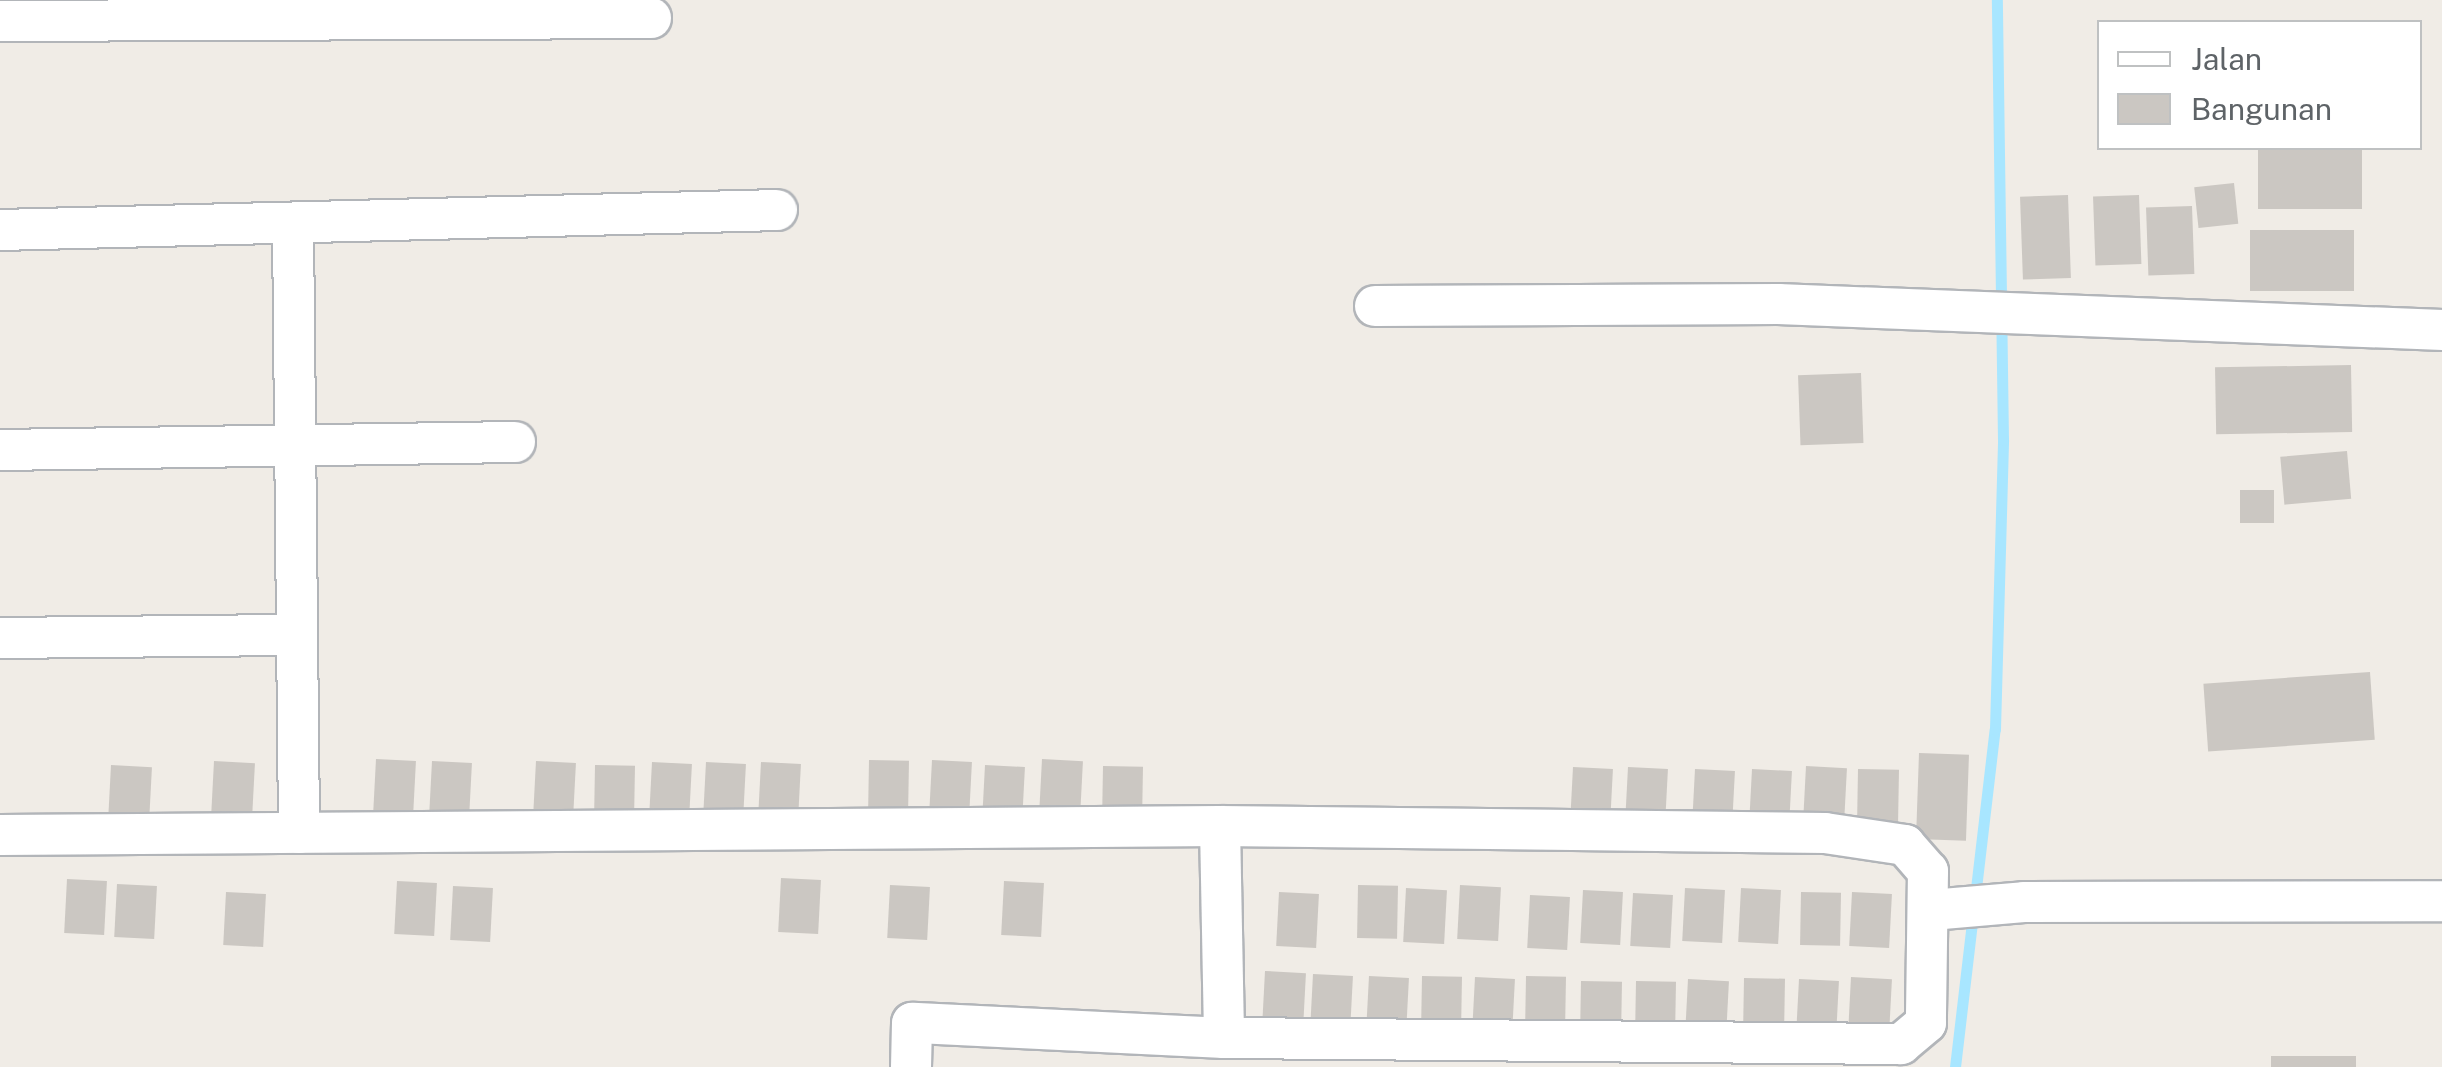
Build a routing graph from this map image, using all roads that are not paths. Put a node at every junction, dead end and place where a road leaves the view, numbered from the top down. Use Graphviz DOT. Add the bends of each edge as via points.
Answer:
graph roads {
  1 [pos="651,18"];
  2 [pos="0,21"];
  3 [pos="777,210"];
  4 [pos="293,226"];
  5 [pos="0,230"];
  6 [pos="1374,306"];
  7 [pos="2442,330"];
  8 [pos="515,442"];
  9 [pos="296,446"];
  10 [pos="0,450"];
  11 [pos="296,636"];
  12 [pos="0,638"];
  13 [pos="1220,826"];
  14 [pos="300,833"];
  15 [pos="0,835"];
  16 [pos="2442,901"];
  17 [pos="1967,909"];
  18 [pos="2192,912"];
  19 [pos="2442,928"];
  20 [pos="1224,1038"];
  21 [pos="911,1067"];
  1 -- 2 [label="street"];
  3 -- 4 [label="street"];
  4 -- 5 [label="street"];
  4 -- 9 [label="street"];
  6 -- 7 [label="street" via="1778,304"];
  8 -- 9 [label="street"];
  9 -- 10 [label="street"];
  9 -- 11 [label="street"];
  11 -- 12 [label="street"];
  11 -- 14 [label="street"];
  13 -- 14 [label="street"];
  13 -- 17 [label="street" via="1876,836 1904,845"];
  13 -- 20 [label="street"];
  14 -- 15 [label="street"];
  16 -- 18 [label="street"];
  17 -- 18 [label="street"];
  17 -- 20 [label="street" via="1926,1023 1901,1044"];
  18 -- 19 [label="street"];
  20 -- 21 [label="street" via="912,1023"];
}
